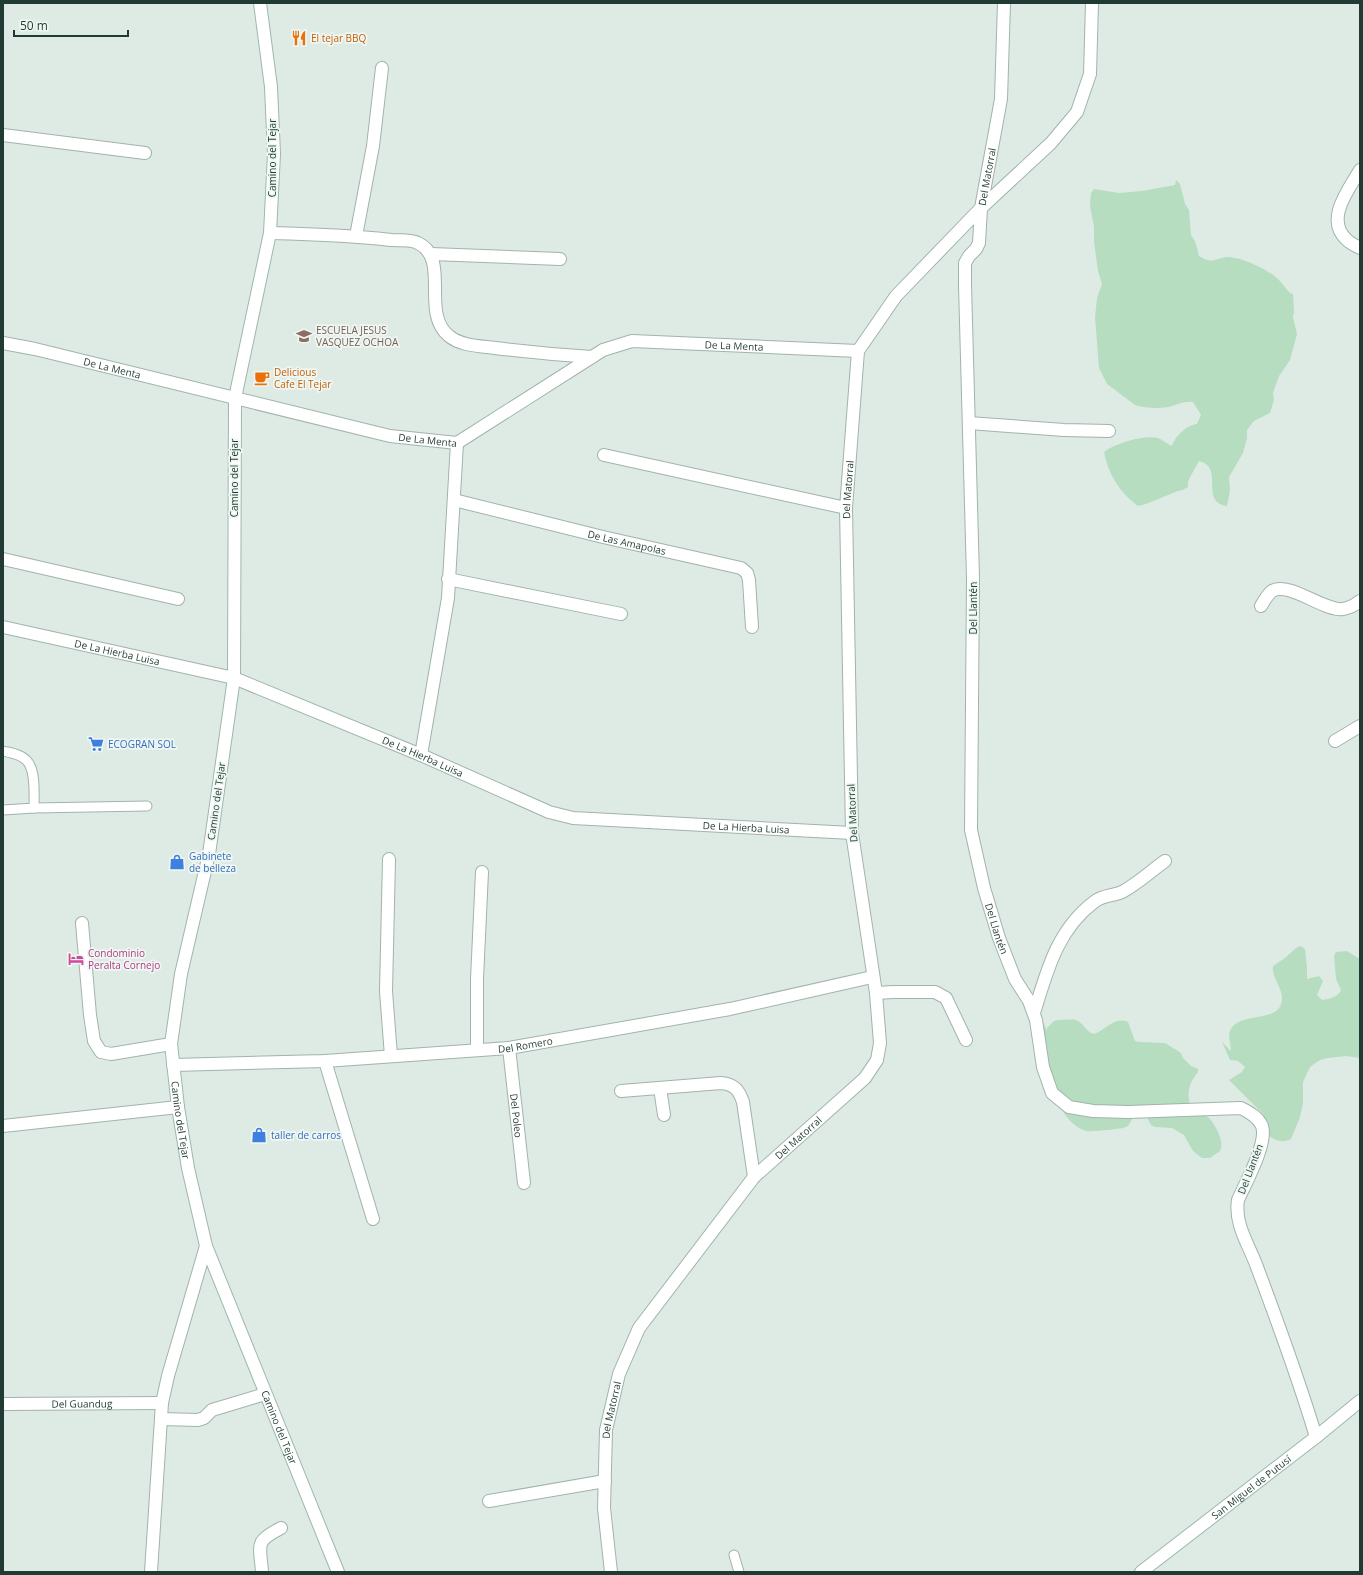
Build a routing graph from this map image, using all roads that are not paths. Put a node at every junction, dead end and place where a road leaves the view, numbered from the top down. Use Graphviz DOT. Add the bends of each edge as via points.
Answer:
graph roads {
  1 [pos="260,3"];
  2 [pos="1004,3"];
  3 [pos="1092,3"];
  4 [pos="382,68"];
  5 [pos="3,135"];
  6 [pos="145,153"];
  7 [pos="1360,170"];
  8 [pos="981,208"];
  9 [pos="270,233"];
  10 [pos="356,236"];
  11 [pos="1360,248"];
  12 [pos="431,254"];
  13 [pos="560,259"];
  14 [pos="3,343"];
  15 [pos="858,352"];
  16 [pos="592,357"];
  17 [pos="235,398"];
  18 [pos="969,423"];
  19 [pos="1108,431"];
  20 [pos="457,443"];
  21 [pos="604,456"];
  22 [pos="454,500"];
  23 [pos="846,508"];
  24 [pos="3,559"];
  25 [pos="448,579"];
  26 [pos="178,599"];
  27 [pos="1360,601"];
  28 [pos="1261,606"];
  29 [pos="621,614"];
  30 [pos="752,626"];
  31 [pos="3,627"];
  32 [pos="234,678"];
  33 [pos="1360,726"];
  34 [pos="1335,741"];
  35 [pos="3,751"];
  36 [pos="421,755"];
  37 [pos="147,806"];
  38 [pos="34,808"];
  39 [pos="3,810"];
  40 [pos="852,833"];
  41 [pos="389,859"];
  42 [pos="1165,861"];
  43 [pos="482,872"];
  44 [pos="82,923"];
  45 [pos="872,977"];
  46 [pos="876,993"];
  47 [pos="1034,1013"];
  48 [pos="966,1040"];
  49 [pos="171,1044"];
  50 [pos="509,1048"];
  51 [pos="477,1050"];
  52 [pos="391,1056"];
  53 [pos="324,1061"];
  54 [pos="173,1065"];
  55 [pos="660,1088"];
  56 [pos="621,1091"];
  57 [pos="178,1107"];
  58 [pos="664,1115"];
  59 [pos="3,1126"];
  60 [pos="754,1177"];
  61 [pos="524,1183"];
  62 [pos="373,1219"];
  63 [pos="206,1246"];
  64 [pos="265,1394"];
  65 [pos="1360,1400"];
  66 [pos="162,1403"];
  67 [pos="3,1404"];
  68 [pos="161,1419"];
  69 [pos="1316,1437"];
  70 [pos="605,1481"];
  71 [pos="489,1501"];
  72 [pos="281,1528"];
  73 [pos="734,1555"];
  74 [pos="151,1572"];
  75 [pos="262,1572"];
  76 [pos="338,1572"];
  77 [pos="611,1572"];
  78 [pos="739,1572"];
  79 [pos="1141,1572"];
  1 -- 9 [label="street, Camino del Tejar" via="272,102 274,154"];
  2 -- 8 [label="street, Del Matorral" via="1001,99"];
  3 -- 8 [label="street" via="1090,74 1077,112 1051,143"];
  4 -- 10 [label="street" via="373,146"];
  5 -- 6 [label="street"];
  7 -- 11 [label="street" via="1339,206 1337,224 1346,240"];
  8 -- 15 [label="street, Del Matorral" via="896,296"];
  8 -- 18 [label="street, Del Llantén" via="979,243 969,256 964,274"];
  9 -- 10 [label="street"];
  9 -- 17 [label="street, Camino del Tejar"];
  10 -- 12 [label="street" via="418,242"];
  12 -- 13 [label="street"];
  12 -- 16 [label="street" via="435,272 434,304 439,323 449,336 466,344"];
  14 -- 17 [label="street, De La Menta"];
  15 -- 16 [label="street, De La Menta" via="632,341 603,350"];
  15 -- 23 [label="street, Del Matorral"];
  16 -- 20 [label="street, De La Menta"];
  17 -- 20 [label="street, De La Menta" via="390,436"];
  17 -- 32 [label="street, Camino del Tejar"];
  18 -- 19 [label="street"];
  18 -- 47 [label="street, Del Llantén" via="973,578 971,830 999,938"];
  20 -- 22 [label="street"];
  21 -- 23 [label="street"];
  22 -- 25 [label="street"];
  22 -- 30 [label="street, De Las Amapolas" via="741,568 747,573 749,580"];
  23 -- 40 [label="street, Del Matorral"];
  24 -- 26 [label="street"];
  25 -- 29 [label="street"];
  25 -- 36 [label="street" via="448,598"];
  27 -- 28 [label="street" via="1354,606 1336,608 1280,589 1266,597"];
  31 -- 32 [label="street, De La Hierba Luisa"];
  32 -- 36 [label="street, De La Hierba Luisa"];
  32 -- 49 [label="street, Camino del Tejar" via="209,854 181,974"];
  33 -- 34 [label="street"];
  35 -- 38 [label="lane" via="18,754 28,761 32,772"];
  36 -- 40 [label="street, De La Hierba Luisa" via="548,812 573,818"];
  37 -- 38 [label="lane"];
  38 -- 39 [label="lane"];
  40 -- 45 [label="street, Del Matorral"];
  41 -- 52 [label="street" via="386,992"];
  42 -- 47 [label="street" via="1123,891 1094,901 1074,921 1059,940"];
  43 -- 51 [label="street"];
  44 -- 49 [label="street" via="90,1015 94,1040 101,1052 111,1054"];
  45 -- 46 [label="street, Del Matorral"];
  45 -- 50 [label="street, Del Romero" via="730,1009"];
  46 -- 48 [label="street" via="935,992 946,998"];
  46 -- 60 [label="street, Del Matorral" via="880,1043 877,1060 865,1078"];
  47 -- 69 [label="street, Del Llantén" via="1043,1067 1052,1093 1069,1107 1128,1112 1241,1108 1254,1115 1262,1127 1262,1146 1238,1200 1238,1219 1302,1389"];
  49 -- 54 [label="street, Camino del Tejar"];
  50 -- 51 [label="street, Del Romero"];
  50 -- 61 [label="street, Del Poleo"];
  51 -- 52 [label="street, Del Romero"];
  52 -- 53 [label="street, Del Romero"];
  53 -- 54 [label="street, Del Romero"];
  53 -- 62 [label="street"];
  54 -- 57 [label="street, Camino del Tejar"];
  55 -- 56 [label="street"];
  55 -- 58 [label="street"];
  55 -- 60 [label="street" via="721,1083 735,1088 743,1102"];
  57 -- 59 [label="street"];
  57 -- 63 [label="street, Camino del Tejar" via="188,1168"];
  60 -- 70 [label="street, Del Matorral" via="639,1328 619,1374 606,1430"];
  63 -- 64 [label="street, Camino del Tejar"];
  63 -- 66 [label="street"];
  64 -- 68 [label="street" via="212,1410 198,1420"];
  64 -- 76 [label="street, Camino del Tejar"];
  65 -- 69 [label="street, San Miguel de Putusí"];
  66 -- 67 [label="street, Del Guandug"];
  66 -- 68 [label="street"];
  68 -- 74 [label="street"];
  69 -- 79 [label="street, San Miguel de Putusí"];
  70 -- 71 [label="street"];
  70 -- 77 [label="street, Del Matorral" via="604,1508"];
  72 -- 75 [label="street" via="262,1540"];
  73 -- 78 [label="lane"];
}
